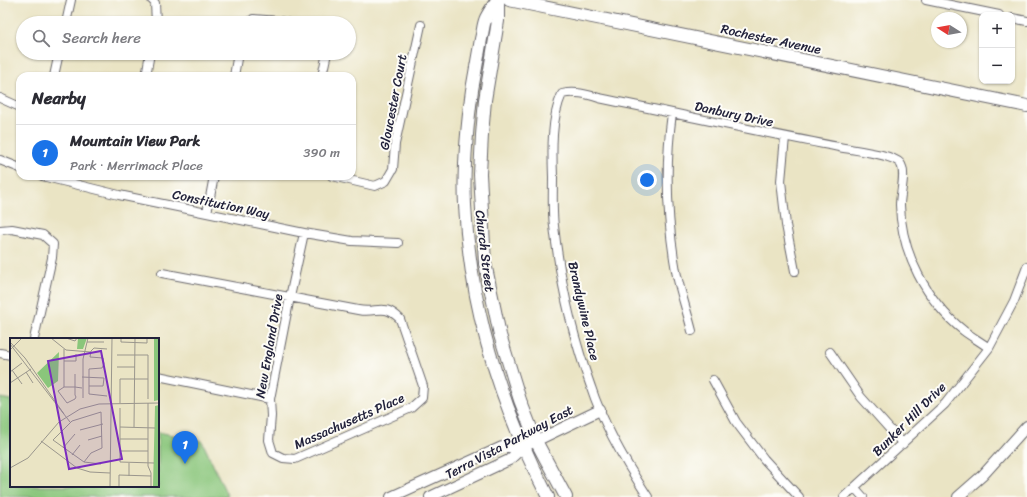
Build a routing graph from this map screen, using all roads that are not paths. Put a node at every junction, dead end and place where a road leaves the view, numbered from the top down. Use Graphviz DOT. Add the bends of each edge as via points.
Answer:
graph roads {
  1 [pos="71,0"];
  2 [pos="497,0"];
  3 [pos="509,0"];
  4 [pos="926,0"];
  5 [pos="153,2"];
  6 [pos="950,2"];
  7 [pos="988,12"];
  8 [pos="68,16"];
  9 [pos="155,16"];
  10 [pos="1015,19"];
  11 [pos="1027,21"];
  12 [pos="420,25"];
  13 [pos="57,60"];
  14 [pos="149,60"];
  15 [pos="237,60"];
  16 [pos="325,60"];
  17 [pos="55,72"];
  18 [pos="147,72"];
  19 [pos="235,72"];
  20 [pos="323,72"];
  21 [pos="562,94"];
  22 [pos="0,98"];
  23 [pos="16,105"];
  24 [pos="1027,106"];
  25 [pos="672,113"];
  26 [pos="785,137"];
  27 [pos="0,160"];
  28 [pos="16,166"];
  29 [pos="58,180"];
  30 [pos="213,180"];
  31 [pos="349,180"];
  32 [pos="207,213"];
  33 [pos="0,230"];
  34 [pos="304,232"];
  35 [pos="398,243"];
  36 [pos="1027,267"];
  37 [pos="795,271"];
  38 [pos="162,272"];
  39 [pos="290,297"];
  40 [pos="692,331"];
  41 [pos="34,338"];
  42 [pos="989,348"];
  43 [pos="830,352"];
  44 [pos="0,353"];
  45 [pos="10,355"];
  46 [pos="159,376"];
  47 [pos="713,380"];
  48 [pos="270,399"];
  49 [pos="600,410"];
  50 [pos="1027,426"];
  51 [pos="536,441"];
  52 [pos="903,444"];
  53 [pos="523,448"];
  54 [pos="283,458"];
  55 [pos="855,488"];
  56 [pos="391,497"];
  57 [pos="430,497"];
  58 [pos="548,497"];
  59 [pos="566,497"];
  60 [pos="648,497"];
  61 [pos="799,497"];
  62 [pos="844,497"];
  63 [pos="863,497"];
  64 [pos="958,497"];
  1 -- 8 [label="street"];
  2 -- 51 [label="main road, Church Street" via="498,22 491,56 482,135 480,174 483,243 500,335"];
  2 -- 53 [label="main road, Church Street" via="485,19 470,104 465,205 477,300 494,368"];
  3 -- 24 [label="main road, Rochester Avenue"];
  4 -- 6 [label="street"];
  5 -- 9 [label="street"];
  6 -- 7 [label="street"];
  10 -- 11 [label="street"];
  12 -- 31 [label="street, Gloucester Court" via="395,144 393,169 386,181 375,186"];
  13 -- 17 [label="street"];
  14 -- 18 [label="street"];
  15 -- 19 [label="street"];
  16 -- 20 [label="street"];
  21 -- 25 [label="street, Danbury Drive" via="580,92"];
  21 -- 49 [label="street, Brandywine Place" via="556,106 554,125 554,224 562,286 579,351"];
  22 -- 23 [label="street"];
  25 -- 26 [label="street, Danbury Drive"];
  25 -- 40 [label="street" via="668,140 669,218 677,272"];
  26 -- 37 [label="street" via="781,181"];
  26 -- 42 [label="street, Danbury Drive" via="886,155 900,164 903,170 900,217 917,273 938,305 963,330"];
  27 -- 28 [label="street"];
  29 -- 32 [label="street, Constitution Way"];
  30 -- 32 [label="street"];
  32 -- 34 [label="street, Constitution Way"];
  33 -- 41 [label="street" via="12,229 43,234 53,244"];
  34 -- 35 [label="street, Constitution Way" via="352,241"];
  34 -- 39 [label="street, New England Drive"];
  36 -- 42 [label="street, Bunker Hill Drive" via="1014,301"];
  38 -- 39 [label="street"];
  39 -- 48 [label="street, New England Drive"];
  39 -- 54 [label="street, Massachusetts Place" via="361,311 393,311 400,319 423,386 422,398 411,408 295,459"];
  42 -- 52 [label="street, Bunker Hill Drive" via="945,404"];
  43 -- 52 [label="street" via="861,397"];
  44 -- 45 [label="street"];
  46 -- 48 [label="street"];
  47 -- 61 [label="street" via="736,422 764,459"];
  48 -- 54 [label="street, New England Drive" via="269,440 273,453"];
  49 -- 51 [label="street, Terra Vista Parkway East"];
  49 -- 60 [label="street, Brandywine Place"];
  50 -- 64 [label="street" via="983,475"];
  51 -- 53 [label="street, Terra Vista Parkway East"];
  51 -- 59 [label="main road, Church Street"];
  52 -- 55 [label="street, Bunker Hill Drive"];
  53 -- 56 [label="street" via="502,448"];
  53 -- 57 [label="street, Terra Vista Parkway East" via="509,460"];
  53 -- 58 [label="main road, Church Street"];
  55 -- 62 [label="street, Bunker Hill Drive"];
  55 -- 63 [label="street"];
}
